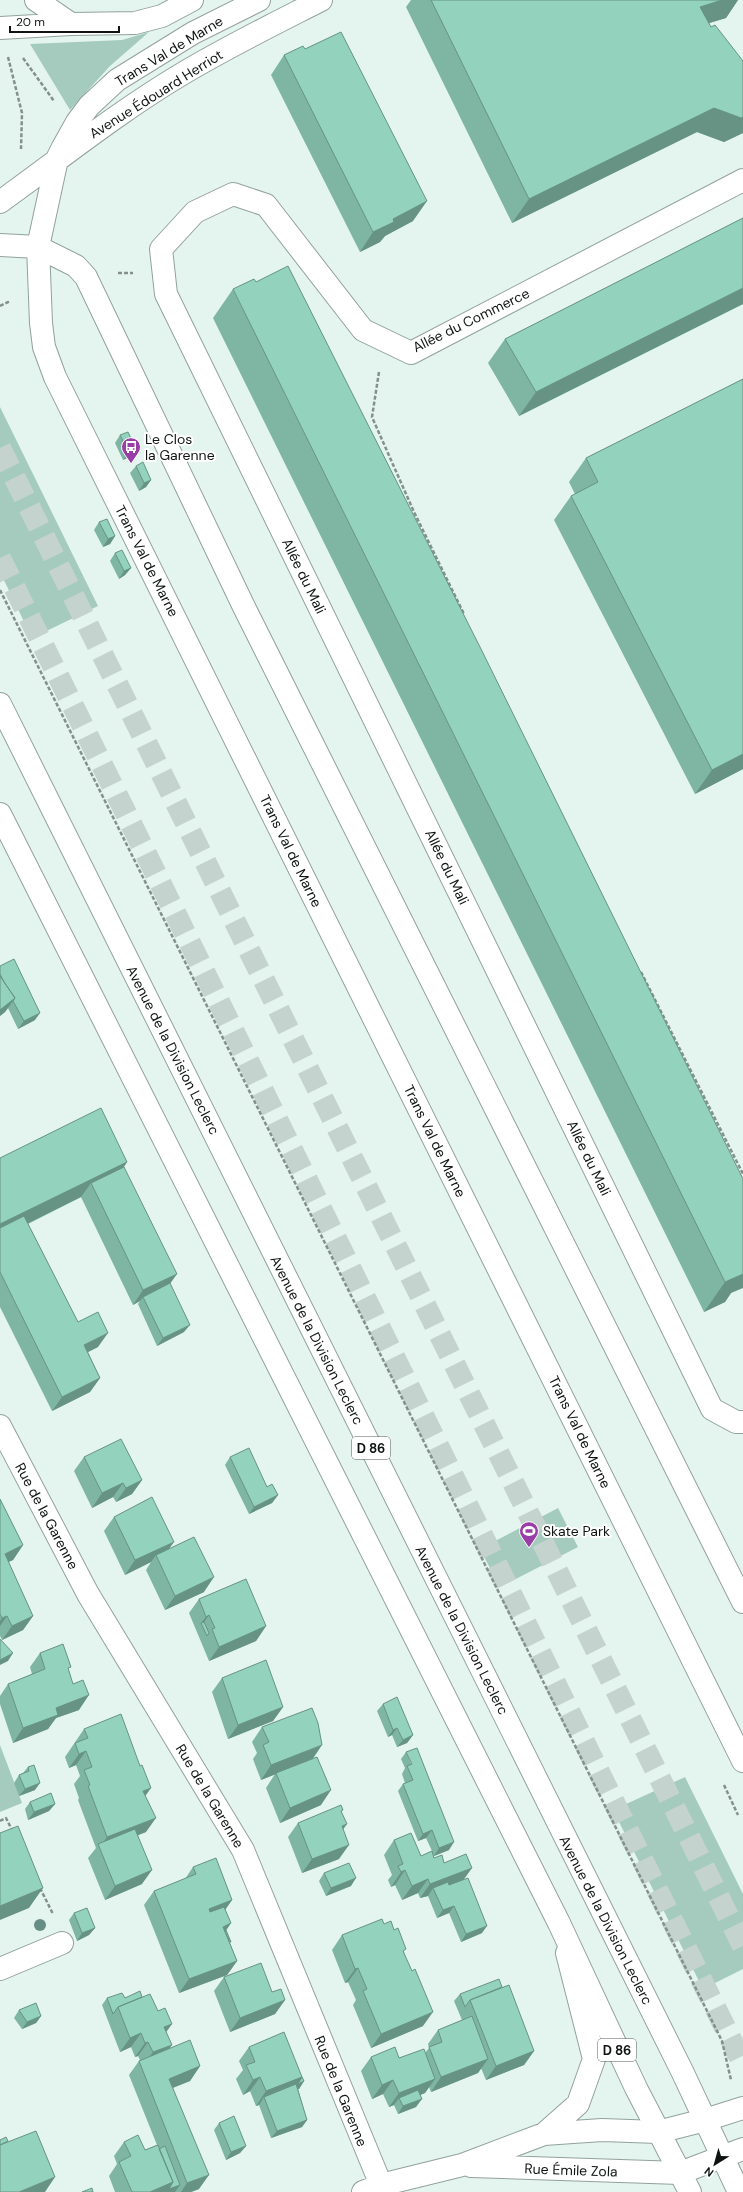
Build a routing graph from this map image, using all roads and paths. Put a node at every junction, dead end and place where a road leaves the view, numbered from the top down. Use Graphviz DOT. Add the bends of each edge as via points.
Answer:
graph roads {
  1 [pos="36,0"];
  2 [pos="192,0"];
  3 [pos="259,0"];
  4 [pos="321,0"];
  5 [pos="71,24"];
  6 [pos="0,28"];
  7 [pos="20,53"];
  8 [pos="58,107"];
  9 [pos="57,159"];
  10 [pos="743,180"];
  11 [pos="2,201"];
  12 [pos="0,245"];
  13 [pos="38,247"];
  14 [pos="86,277"];
  15 [pos="165,284"];
  16 [pos="14,299"];
  17 [pos="0,306"];
  18 [pos="383,339"];
  19 [pos="0,590"];
  20 [pos="466,620"];
  21 [pos="0,704"];
  22 [pos="0,814"];
  23 [pos="640,970"];
  24 [pos="743,1174"];
  25 [pos="743,1422"];
  26 [pos="3,1437"];
  27 [pos="743,1602"];
  28 [pos="743,1761"];
  29 [pos="723,1783"];
  30 [pos="738,1815"];
  31 [pos="0,1820"];
  32 [pos="16,1839"];
  33 [pos="37,1881"];
  34 [pos="559,1923"];
  35 [pos="62,1943"];
  36 [pos="0,1969"];
  37 [pos="731,2075"];
  38 [pos="743,2108"];
  39 [pos="705,2120"];
  40 [pos="658,2132"];
  41 [pos="544,2134"];
  42 [pos="743,2149"];
  43 [pos="723,2156"];
  44 [pos="462,2165"];
  45 [pos="685,2183"];
  46 [pos="372,2189"];
  47 [pos="739,2192"];
  1 -- 5 [label="street"];
  2 -- 5 [label="street" via="162,16 135,23"];
  3 -- 9 [label="street, Trans Val de Marne" via="193,33 117,80 89,106 77,122"];
  4 -- 9 [label="street, Avenue Édouard Herriot" via="249,36 181,75"];
  5 -- 6 [label="street"];
  6 -- 11 [label="path" via="22,113 22,142 14,177"];
  7 -- 8 [label="path"];
  9 -- 11 [label="street, Avenue Édouard Herriot"];
  9 -- 13 [label="street, Trans Val de Marne"];
  10 -- 18 [label="street, Allée du Commerce" via="411,353"];
  12 -- 13 [label="street"];
  13 -- 14 [label="street" via="76,266"];
  13 -- 28 [label="street, Trans Val de Marne" via="44,347 55,377"];
  14 -- 15 [label="path" via="104,272"];
  14 -- 27 [label="street" via="244,607"];
  15 -- 18 [label="street, Allée du Commerce" via="161,249 195,212 233,194 266,205 363,330"];
  15 -- 25 [label="street, Allée du Mali" via="712,1409 736,1422"];
  16 -- 17 [label="path"];
  18 -- 20 [label="path" via="372,417"];
  19 -- 37 [label="path" via="722,2041"];
  21 -- 39 [label="street, Avenue de la Division Leclerc / D 86"];
  22 -- 34 [label="street, D 86"];
  23 -- 24 [label="path"];
  26 -- 46 [label="street, Rue de la Garenne" via="88,1594 243,1850"];
  29 -- 30 [label="path"];
  31 -- 32 [label="path" via="6,1818"];
  33 -- 35 [label="path" via="54,1916"];
  34 -- 40 [label="street, D 86"];
  34 -- 41 [label="street" via="594,2059 578,2104"];
  35 -- 36 [label="street"];
  38 -- 39 [label="street"];
  39 -- 40 [label="street"];
  39 -- 43 [label="street, Avenue de la Division Leclerc / D 86"];
  40 -- 41 [label="street" via="602,2130"];
  40 -- 45 [label="street, D 86"];
  41 -- 44 [label="street, Rue Émile Zola"];
  42 -- 43 [label="street"];
  43 -- 45 [label="street"];
  43 -- 47 [label="street, Avenue de la Division Leclerc / D 86"];
  44 -- 45 [label="street, Rue Émile Zola"];
  44 -- 46 [label="street, Rue Émile Zola"];
}
